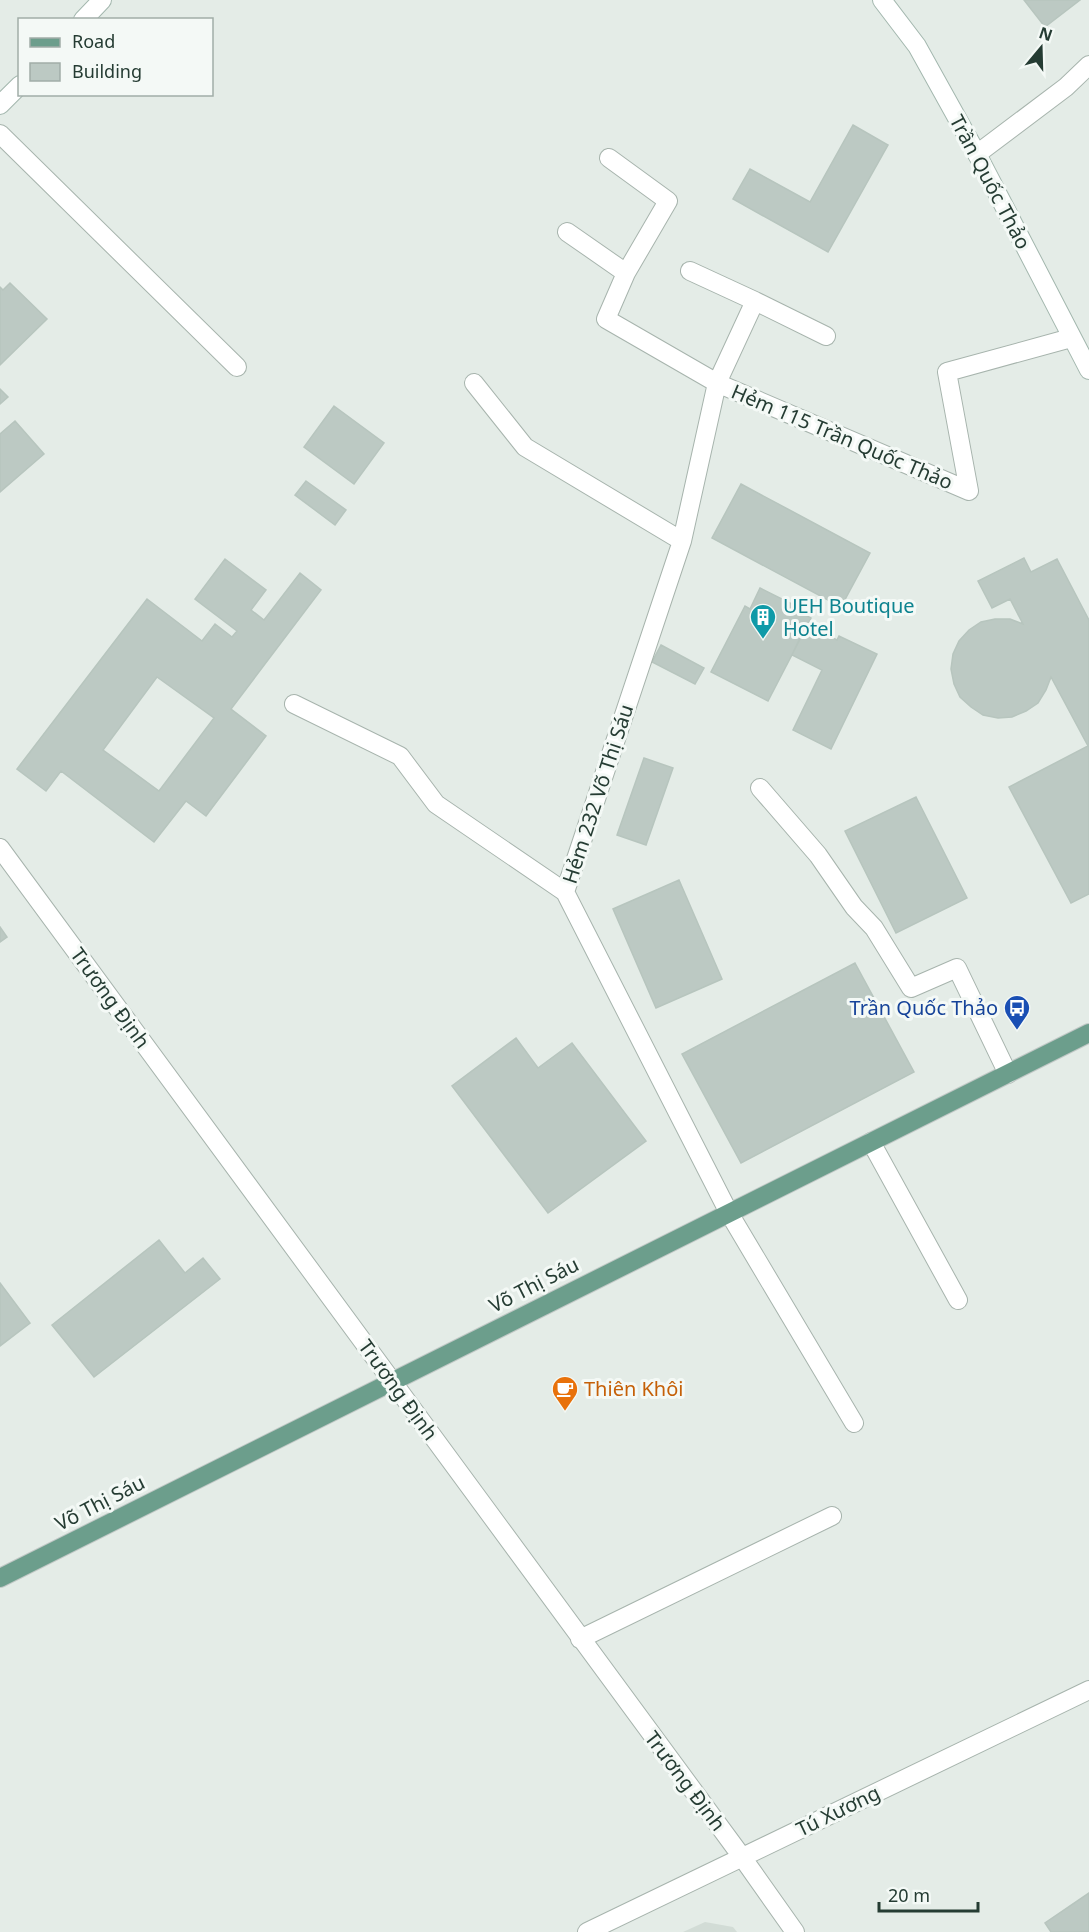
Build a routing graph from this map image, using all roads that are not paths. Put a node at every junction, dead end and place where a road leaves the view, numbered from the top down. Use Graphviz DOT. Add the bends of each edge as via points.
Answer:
graph roads {
  1 [pos="102,0"];
  2 [pos="882,0"];
  3 [pos="85,18"];
  4 [pos="1089,65"];
  5 [pos="18,87"];
  6 [pos="0,105"];
  7 [pos="0,134"];
  8 [pos="977,154"];
  9 [pos="609,158"];
  10 [pos="567,232"];
  11 [pos="690,271"];
  12 [pos="627,273"];
  13 [pos="755,301"];
  14 [pos="826,336"];
  15 [pos="1071,338"];
  16 [pos="237,367"];
  17 [pos="1089,370"];
  18 [pos="474,383"];
  19 [pos="717,383"];
  20 [pos="682,541"];
  21 [pos="294,705"];
  22 [pos="760,788"];
  23 [pos="0,848"];
  24 [pos="565,892"];
  25 [pos="1089,1033"];
  26 [pos="1008,1074"];
  27 [pos="871,1142"];
  28 [pos="729,1213"];
  29 [pos="958,1300"];
  30 [pos="392,1382"];
  31 [pos="854,1423"];
  32 [pos="832,1516"];
  33 [pos="0,1578"];
  34 [pos="580,1639"];
  35 [pos="1089,1690"];
  36 [pos="742,1857"];
  37 [pos="587,1932"];
  38 [pos="795,1932"];
  1 -- 3 [label="street"];
  2 -- 8 [label="street, Trần Quốc Thảo" via="916,46"];
  4 -- 8 [label="street"];
  5 -- 6 [label="street"];
  7 -- 16 [label="street"];
  8 -- 15 [label="street, Trần Quốc Thảo"];
  9 -- 12 [label="street" via="668,201"];
  10 -- 12 [label="street"];
  11 -- 13 [label="street"];
  12 -- 19 [label="street" via="606,319"];
  13 -- 14 [label="street"];
  13 -- 19 [label="street, Hẻm 232 Võ Thị Sáu"];
  15 -- 17 [label="street, Trần Quốc Thảo"];
  15 -- 19 [label="street, Hẻm 115 Trần Quốc Thảo" via="947,372 969,491"];
  18 -- 20 [label="street" via="525,447"];
  19 -- 20 [label="street, Hẻm 232 Võ Thị Sáu"];
  20 -- 24 [label="street, Hẻm 232 Võ Thị Sáu"];
  21 -- 24 [label="street" via="400,756 436,804"];
  22 -- 26 [label="street" via="874,928 910,988 957,968"];
  23 -- 30 [label="street, Trương Định"];
  24 -- 28 [label="street, Hẻm 232 Võ Thị Sáu"];
  25 -- 26 [label="main road, Võ Thị Sáu"];
  26 -- 27 [label="main road, Võ Thị Sáu"];
  27 -- 28 [label="main road, Võ Thị Sáu"];
  27 -- 29 [label="street"];
  28 -- 30 [label="main road, Võ Thị Sáu"];
  28 -- 31 [label="street, Hẻm 232 Võ Thị Sáu"];
  30 -- 33 [label="main road, Võ Thị Sáu"];
  30 -- 34 [label="street, Trương Định"];
  32 -- 34 [label="street"];
  34 -- 36 [label="street, Trương Định"];
  35 -- 36 [label="street, Tú Xương"];
  36 -- 37 [label="street, Tú Xương"];
  36 -- 38 [label="street, Trương Định"];
}
